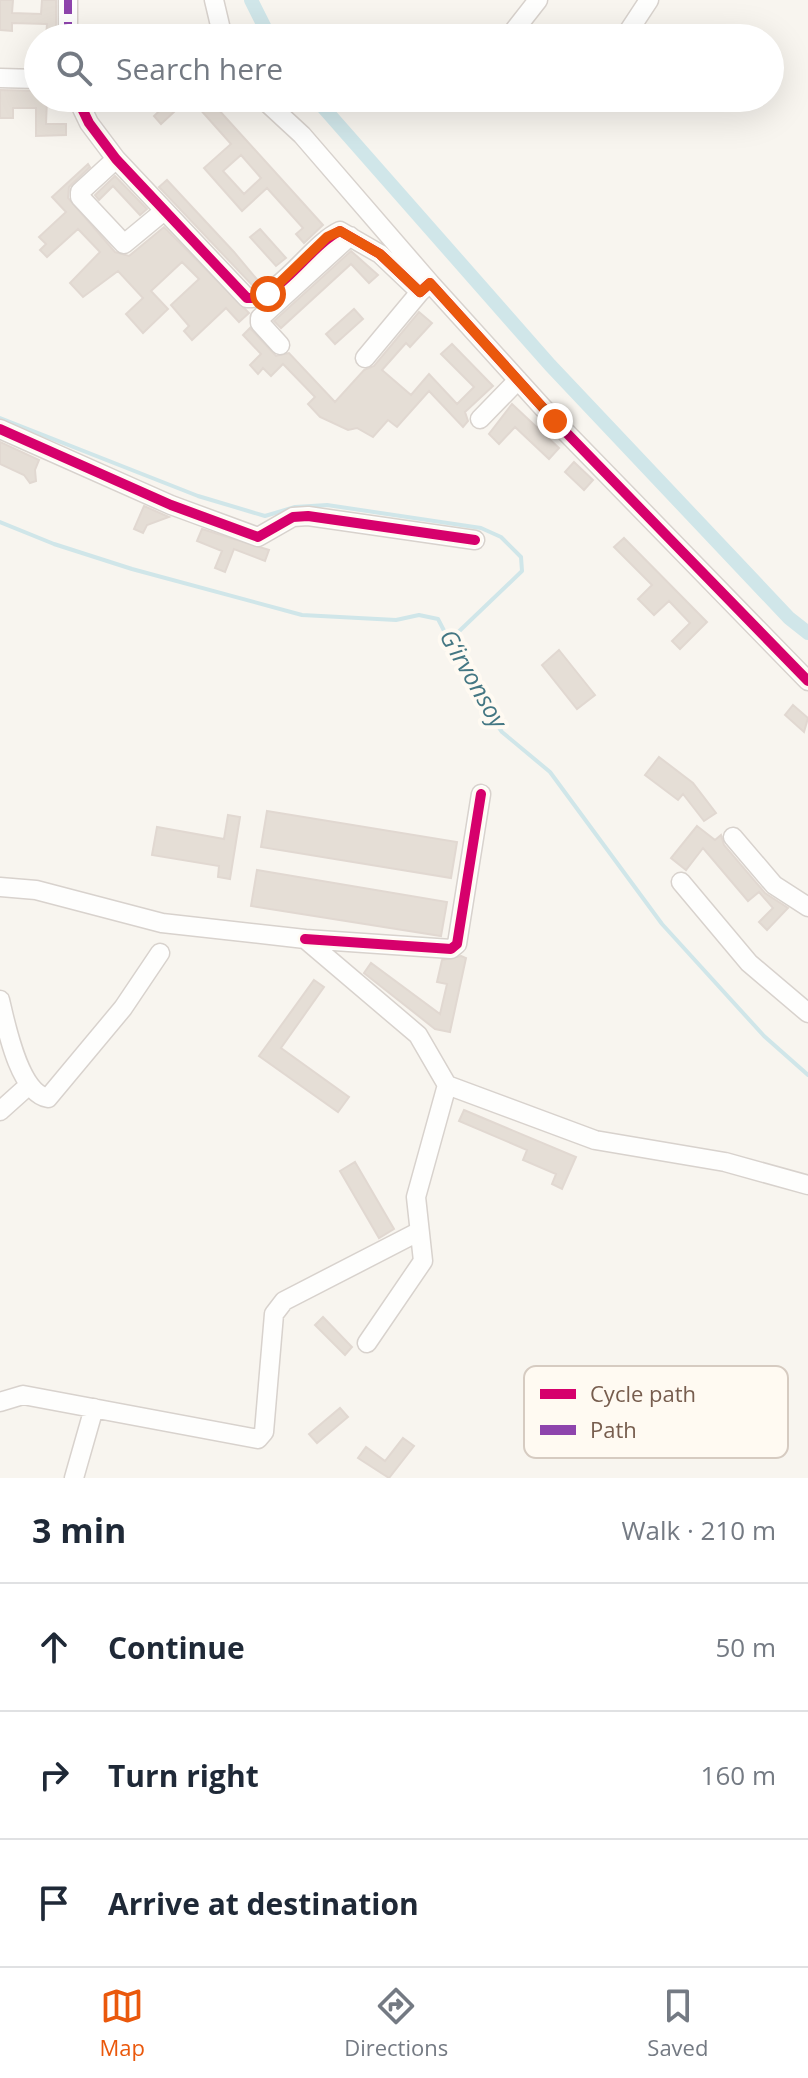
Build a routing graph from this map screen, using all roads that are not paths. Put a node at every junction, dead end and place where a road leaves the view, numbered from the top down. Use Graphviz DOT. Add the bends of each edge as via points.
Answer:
graph roads {
  1 [pos="68,0"];
  2 [pos="214,0"];
  3 [pos="538,0"];
  4 [pos="649,0"];
  5 [pos="68,24"];
  6 [pos="220,24"];
  7 [pos="519,24"];
  8 [pos="633,24"];
  9 [pos="0,78"];
  10 [pos="24,79"];
  11 [pos="84,112"];
  12 [pos="277,112"];
  13 [pos="116,159"];
  14 [pos="164,211"];
  15 [pos="350,236"];
  16 [pos="425,288"];
  17 [pos="280,345"];
  18 [pos="365,358"];
  19 [pos="518,380"];
  20 [pos="480,419"];
  21 [pos="0,429"];
  22 [pos="475,540"];
  23 [pos="808,681"];
  24 [pos="481,794"];
  25 [pos="733,837"];
  26 [pos="681,882"];
  27 [pos="0,887"];
  28 [pos="808,907"];
  29 [pos="305,939"];
  30 [pos="160,953"];
  31 [pos="0,1000"];
  32 [pos="808,1013"];
  33 [pos="29,1085"];
  34 [pos="447,1085"];
  35 [pos="0,1111"];
  36 [pos="808,1185"];
  37 [pos="418,1232"];
  38 [pos="367,1343"];
  39 [pos="0,1402"];
  40 [pos="94,1408"];
  41 [pos="74,1478"];
  1 -- 5 [label="street"];
  2 -- 6 [label="street"];
  3 -- 7 [label="street"];
  4 -- 8 [label="street"];
  9 -- 10 [label="street"];
  11 -- 13 [label="street"];
  12 -- 16 [label="street" via="302,135"];
  13 -- 14 [label="street"];
  13 -- 14 [label="street" via="80,197 124,244"];
  14 -- 15 [label="street" via="247,298 268,294 327,237 340,231"];
  15 -- 16 [label="street"];
  15 -- 17 [label="street" via="260,318"];
  16 -- 18 [label="street"];
  16 -- 19 [label="street"];
  19 -- 20 [label="street"];
  19 -- 23 [label="street"];
  21 -- 22 [label="street" via="171,505 258,537 282,521 308,516"];
  24 -- 29 [label="street" via="457,944 451,949"];
  25 -- 28 [label="street" via="774,885"];
  26 -- 32 [label="street" via="749,963"];
  27 -- 29 [label="street" via="36,890 162,923"];
  29 -- 34 [label="street" via="418,1035"];
  30 -- 33 [label="street" via="55,1094 44,1098"];
  31 -- 33 [label="street"];
  33 -- 35 [label="street"];
  34 -- 36 [label="street" via="595,1140 725,1162"];
  34 -- 37 [label="street" via="416,1197"];
  37 -- 38 [label="street" via="421,1267"];
  37 -- 40 [label="street" via="284,1301 274,1314 264,1432 258,1439"];
  39 -- 40 [label="street" via="23,1395"];
  40 -- 41 [label="street"];
}
